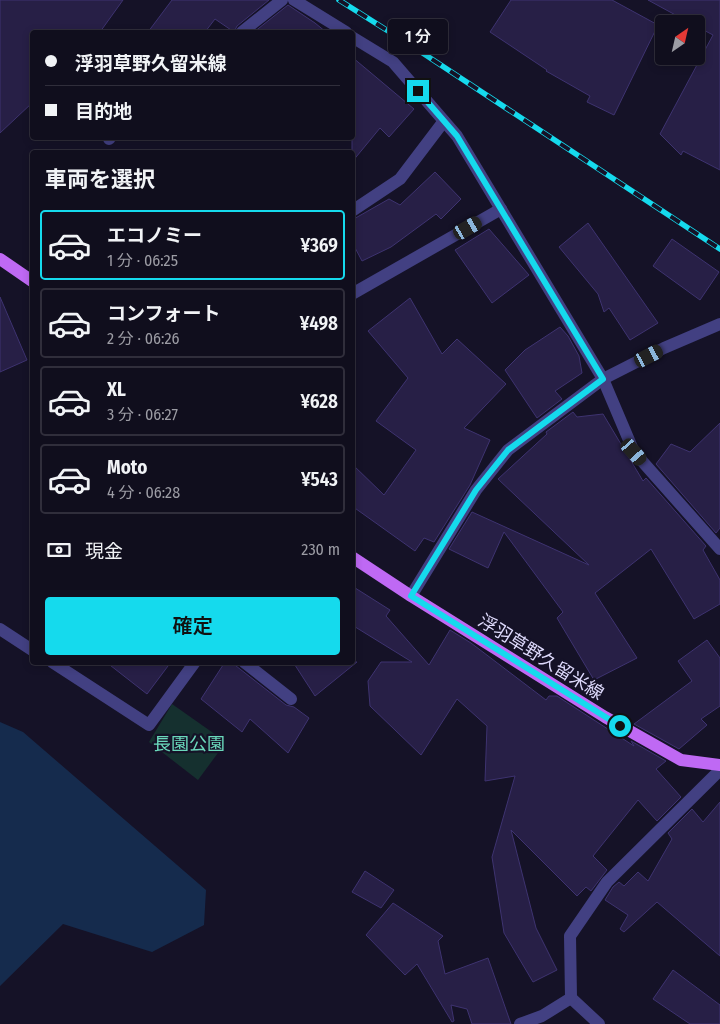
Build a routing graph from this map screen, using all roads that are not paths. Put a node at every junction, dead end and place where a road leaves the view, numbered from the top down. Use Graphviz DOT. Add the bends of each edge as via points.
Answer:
graph roads {
  1 [pos="282,0"];
  2 [pos="294,0"];
  3 [pos="244,30"];
  4 [pos="343,30"];
  5 [pos="355,38"];
  6 [pos="444,121"];
  7 [pos="355,209"];
  8 [pos="501,209"];
  9 [pos="0,259"];
  10 [pos="30,280"];
  11 [pos="355,292"];
  12 [pos="720,324"];
  13 [pos="603,379"];
  14 [pos="720,549"];
  15 [pos="355,559"];
  16 [pos="411,596"];
  17 [pos="0,629"];
  18 [pos="30,649"];
  19 [pos="57,665"];
  20 [pos="193,665"];
  21 [pos="248,665"];
  22 [pos="292,699"];
  23 [pos="720,764"];
  24 [pos="720,770"];
  25 [pos="571,998"];
  26 [pos="520,1024"];
  27 [pos="599,1024"];
  1 -- 3 [label="street"];
  2 -- 4 [label="street"];
  5 -- 6 [label="street" via="393,62"];
  6 -- 7 [label="street" via="400,179"];
  6 -- 8 [label="street" via="457,136"];
  8 -- 11 [label="street"];
  8 -- 13 [label="street"];
  9 -- 10 [label="main road"];
  12 -- 13 [label="street"];
  13 -- 14 [label="street" via="634,452"];
  13 -- 16 [label="street" via="508,450 476,490"];
  15 -- 16 [label="main road, 浮羽草野久留米線"];
  16 -- 23 [label="main road, 浮羽草野久留米線" via="605,717 681,760"];
  17 -- 18 [label="street"];
  19 -- 20 [label="street" via="149,725"];
  21 -- 22 [label="street"];
  24 -- 25 [label="street" via="607,882 570,936"];
  25 -- 26 [label="street" via="542,1016"];
  25 -- 27 [label="street"];
}
